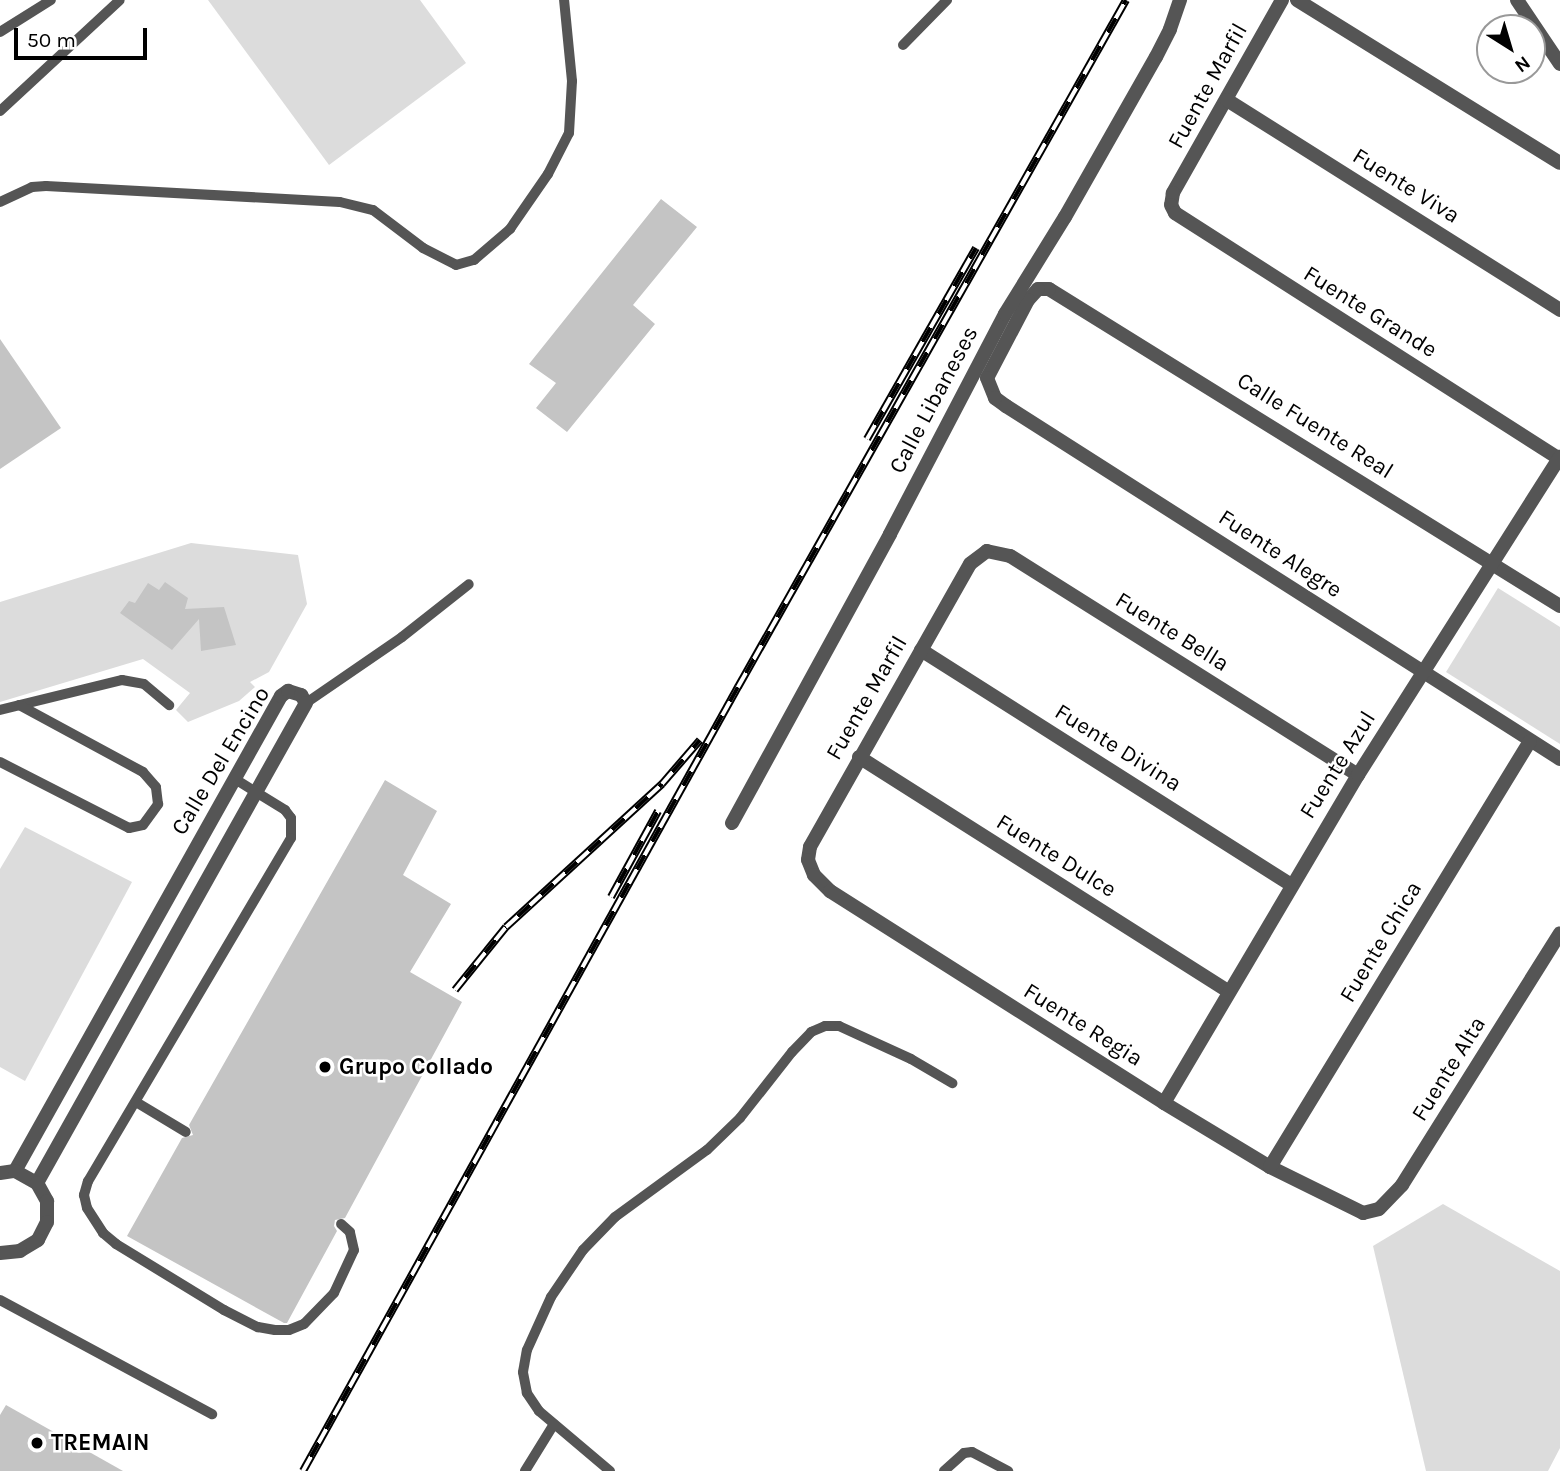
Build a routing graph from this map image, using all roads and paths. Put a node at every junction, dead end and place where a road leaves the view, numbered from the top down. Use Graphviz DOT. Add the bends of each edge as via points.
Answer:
graph roads {
  1 [pos="51,0"];
  2 [pos="120,0"];
  3 [pos="564,0"];
  4 [pos="947,0"];
  5 [pos="1180,0"];
  6 [pos="1282,0"];
  7 [pos="1297,0"];
  8 [pos="1517,0"];
  9 [pos="0,32"];
  10 [pos="903,45"];
  11 [pos="1560,64"];
  12 [pos="1227,100"];
  13 [pos="0,111"];
  14 [pos="1560,163"];
  15 [pos="1173,193"];
  16 [pos="0,202"];
  17 [pos="1560,310"];
  18 [pos="987,378"];
  19 [pos="1560,458"];
  20 [pos="1493,565"];
  21 [pos="965,573"];
  22 [pos="469,584"];
  23 [pos="1560,606"];
  24 [pos="921,650"];
  25 [pos="1423,673"];
  26 [pos="306,703"];
  27 [pos="19,705"];
  28 [pos="169,705"];
  29 [pos="0,710"];
  30 [pos="1530,741"];
  31 [pos="859,757"];
  32 [pos="1560,759"];
  33 [pos="0,762"];
  34 [pos="1358,775"];
  35 [pos="235,779"];
  36 [pos="257,791"];
  37 [pos="732,823"];
  38 [pos="810,846"];
  39 [pos="1291,885"];
  40 [pos="1560,933"];
  41 [pos="1229,992"];
  42 [pos="952,1083"];
  43 [pos="136,1102"];
  44 [pos="1164,1103"];
  45 [pos="186,1132"];
  46 [pos="1270,1167"];
  47 [pos="15,1171"];
  48 [pos="0,1173"];
  49 [pos="37,1183"];
  50 [pos="1363,1213"];
  51 [pos="341,1224"];
  52 [pos="0,1253"];
  53 [pos="0,1300"];
  54 [pos="212,1414"];
  55 [pos="554,1424"];
  56 [pos="525,1471"];
  57 [pos="610,1471"];
  58 [pos="944,1471"];
  59 [pos="1008,1471"];
  1 -- 9 [label="lane"];
  2 -- 13 [label="lane"];
  3 -- 16 [label="lane" via="572,81 569,133 510,229 474,260 456,265 373,210 340,202 46,186 32,187"];
  4 -- 10 [label="lane"];
  5 -- 37 [label="street, Calle Libaneses" via="1156,57 1004,314"];
  6 -- 12 [label="street, Fuente Marfil"];
  7 -- 14 [label="street"];
  8 -- 11 [label="street"];
  12 -- 15 [label="street, Fuente Marfil"];
  12 -- 17 [label="street, Fuente Viva"];
  15 -- 19 [label="street, Fuente Grande" via="1173,209 1185,220"];
  18 -- 20 [label="street, Calle Fuente Real" via="1028,300 1044,288"];
  18 -- 25 [label="street, Fuente Alegre" via="995,398 1006,406"];
  19 -- 20 [label="street, Fuente Azul"];
  20 -- 23 [label="street, Calle Fuente Real"];
  20 -- 25 [label="street, Fuente Azul"];
  21 -- 24 [label="street, Fuente Marfil"];
  21 -- 34 [label="street, Fuente Bella" via="987,551 1010,556"];
  22 -- 26 [label="lane"];
  24 -- 31 [label="street, Fuente Marfil"];
  24 -- 39 [label="street, Fuente Divina"];
  25 -- 30 [label="street, Fuente Alegre"];
  25 -- 34 [label="street, Fuente Azul"];
  26 -- 35 [label="street, Calle Del Encino" via="297,693 283,693"];
  26 -- 36 [label="street, Calle Del Encino"];
  27 -- 28 [label="lane" via="121,680 144,684"];
  27 -- 29 [label="lane"];
  27 -- 33 [label="lane" via="143,772 156,787 158,804 143,825 129,828"];
  30 -- 32 [label="street, Fuente Alegre"];
  30 -- 46 [label="street, Fuente Chica"];
  31 -- 38 [label="street, Fuente Marfil"];
  31 -- 41 [label="street, Fuente Dulce"];
  34 -- 39 [label="street, Fuente Azul"];
  35 -- 36 [label="lane"];
  35 -- 47 [label="street, Calle Del Encino"];
  36 -- 43 [label="lane" via="291,818 291,838"];
  36 -- 49 [label="street, Calle Del Encino"];
  38 -- 44 [label="street, Fuente Regia" via="810,868 830,891"];
  39 -- 41 [label="street, Fuente Azul"];
  40 -- 50 [label="street, Fuente Alta" via="1402,1185 1379,1209"];
  41 -- 44 [label="street, Fuente Azul"];
  42 -- 55 [label="lane" via="839,1026 811,1032 708,1150 615,1217 583,1250 551,1297 527,1350 523,1372 527,1393"];
  43 -- 45 [label="lane"];
  43 -- 51 [label="lane" via="88,1181 87,1208 116,1244 224,1310 275,1330 304,1324 327,1303 351,1259 354,1241"];
  44 -- 46 [label="street, Fuente Regia"];
  46 -- 50 [label="street, Fuente Regia"];
  47 -- 48 [label="street"];
  47 -- 49 [label="street"];
  49 -- 52 [label="street" via="47,1201 47,1222 38,1240 20,1251"];
  53 -- 54 [label="lane"];
  55 -- 56 [label="lane"];
  55 -- 57 [label="lane"];
  58 -- 59 [label="lane" via="964,1453 972,1452"];
}
